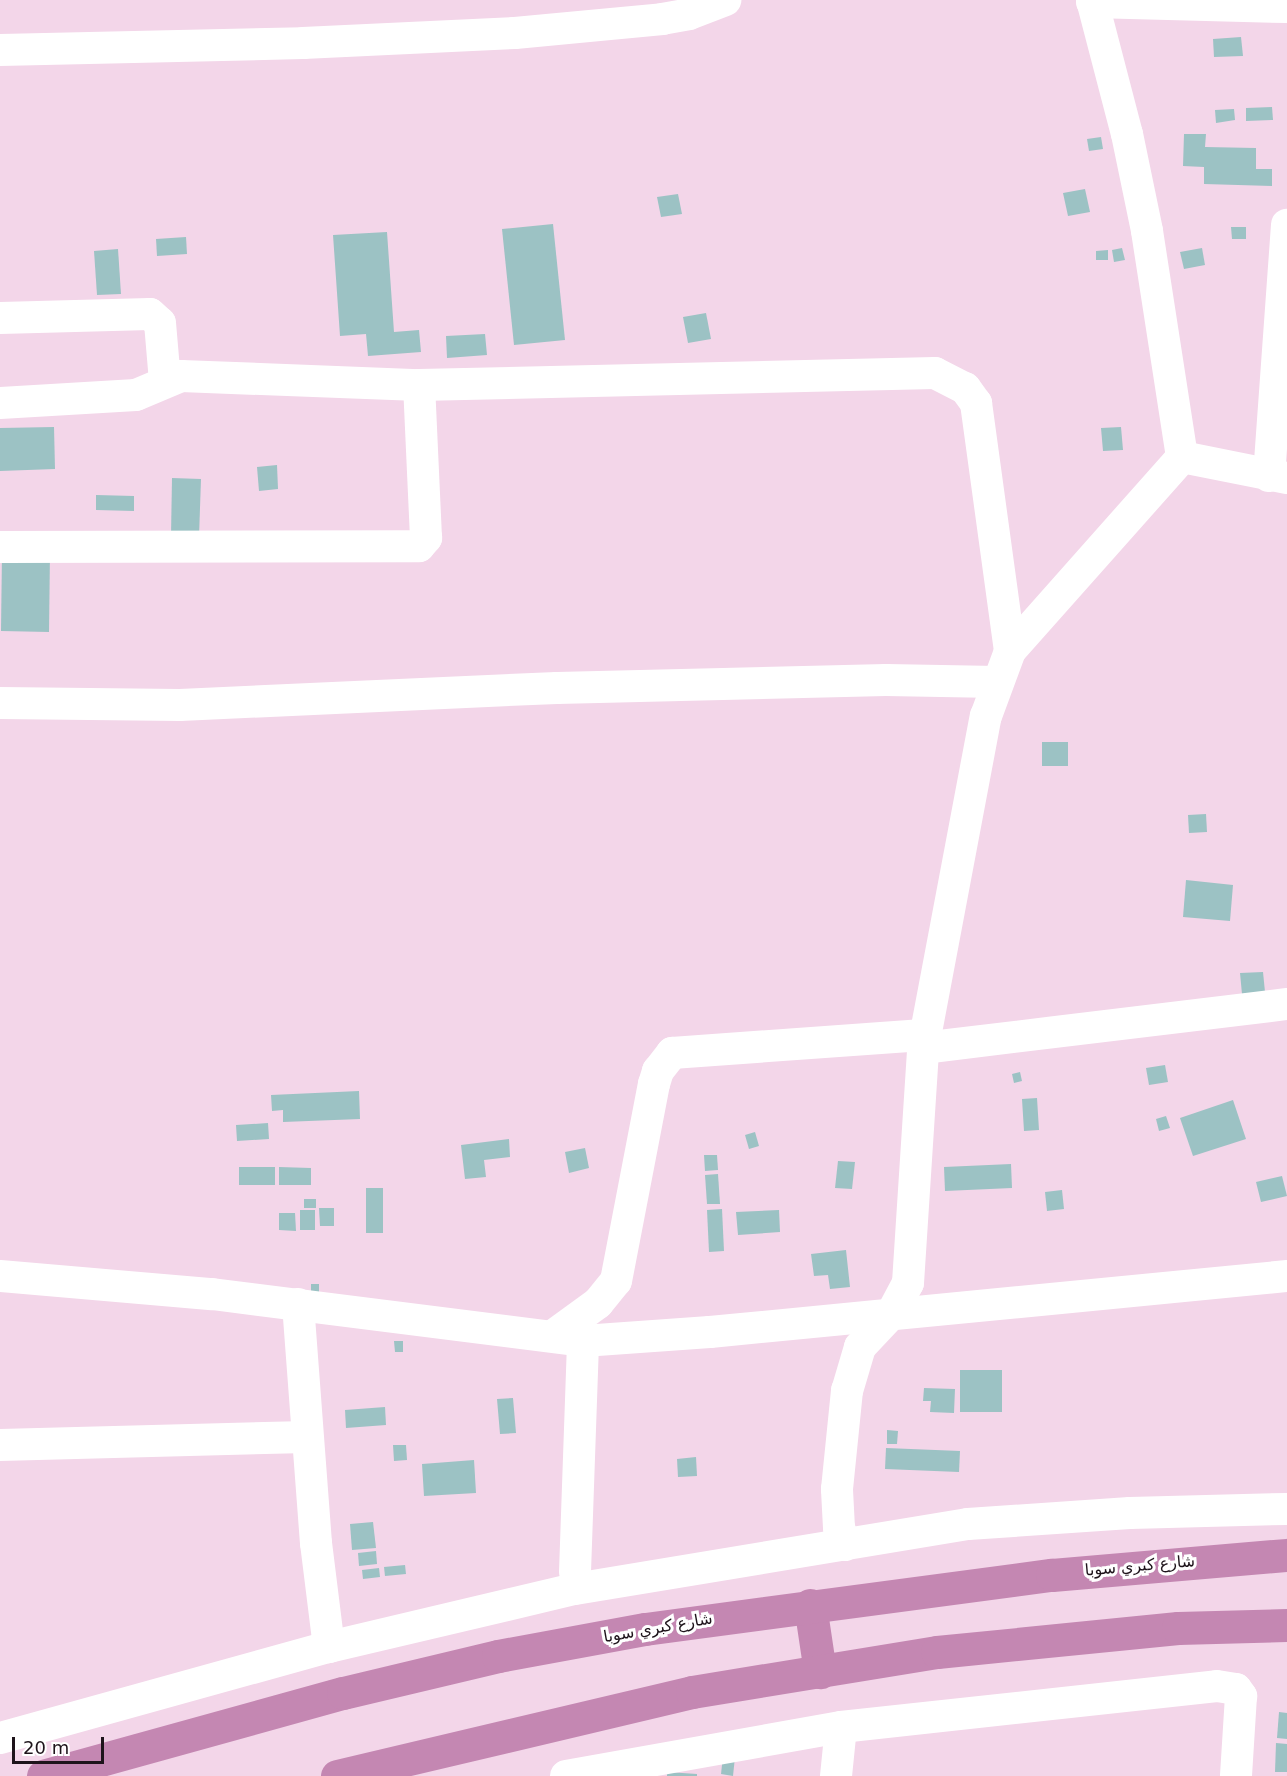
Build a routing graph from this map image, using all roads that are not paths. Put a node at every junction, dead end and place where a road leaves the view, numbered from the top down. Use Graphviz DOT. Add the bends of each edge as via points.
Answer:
graph roads {
  1 [pos="725,0"];
  2 [pos="1092,1"];
  3 [pos="1287,7"];
  4 [pos="0,50"];
  5 [pos="1287,225"];
  6 [pos="0,318"];
  7 [pos="165,381"];
  8 [pos="419,385"];
  9 [pos="1282,386"];
  10 [pos="0,403"];
  11 [pos="1182,457"];
  12 [pos="1278,477"];
  13 [pos="0,547"];
  14 [pos="1010,651"];
  15 [pos="996,682"];
  16 [pos="0,703"];
  17 [pos="1287,1004"];
  18 [pos="925,1041"];
  19 [pos="0,1276"];
  20 [pos="1287,1276"];
  21 [pos="298,1304"];
  22 [pos="892,1313"];
  23 [pos="568,1338"];
  24 [pos="308,1437"];
  25 [pos="0,1445"];
  26 [pos="1287,1509"];
  27 [pos="842,1537"];
  28 [pos="1287,1555"];
  29 [pos="575,1572"];
  30 [pos="810,1605"];
  31 [pos="1287,1625"];
  32 [pos="328,1637"];
  33 [pos="820,1671"];
  34 [pos="841,1727"];
  35 [pos="0,1738"];
  36 [pos="43,1776"];
  37 [pos="337,1776"];
  38 [pos="566,1776"];
  39 [pos="836,1776"];
  40 [pos="1236,1776"];
  1 -- 4 [label="street" via="689,14 662,19 515,33 303,43"];
  2 -- 3 [label="street"];
  2 -- 11 [label="street" via="1127,134 1147,231"];
  5 -- 9 [label="street"];
  6 -- 7 [label="street" via="150,314 160,323"];
  7 -- 8 [label="street" via="181,376"];
  7 -- 10 [label="street" via="136,395"];
  8 -- 13 [label="street" via="426,538 419,546"];
  8 -- 14 [label="street" via="916,372 951,378 976,403"];
  9 -- 12 [label="street"];
  11 -- 12 [label="street"];
  11 -- 14 [label="street"];
  14 -- 15 [label="street"];
  15 -- 16 [label="street" via="886,680 557,688 180,705"];
  15 -- 18 [label="street" via="986,716"];
  17 -- 18 [label="street"];
  18 -- 22 [label="street" via="908,1283"];
  18 -- 23 [label="street" via="672,1053 658,1071 654,1084 616,1281"];
  19 -- 21 [label="street"];
  20 -- 22 [label="street"];
  21 -- 23 [label="street"];
  21 -- 24 [label="street"];
  22 -- 23 [label="street" via="710,1332"];
  22 -- 27 [label="street" via="860,1347 852,1366 839,1460"];
  23 -- 29 [label="street"];
  24 -- 25 [label="street"];
  24 -- 32 [label="street"];
  26 -- 27 [label="street" via="1004,1520"];
  27 -- 29 [label="street"];
  27 -- 32 [label="street"];
  28 -- 30 [label="highway, شارع كبري سوبا" via="1052,1575"];
  29 -- 32 [label="street"];
  30 -- 33 [label="highway"];
  30 -- 36 [label="highway, شارع كبري سوبا" via="498,1656 343,1693"];
  31 -- 33 [label="highway" via="1108,1634 937,1652"];
  32 -- 35 [label="street"];
  33 -- 37 [label="highway" via="692,1692"];
  34 -- 38 [label="street"];
  34 -- 39 [label="street"];
  34 -- 40 [label="street" via="1153,1691 1228,1687 1236,1689 1242,1705"];
}
